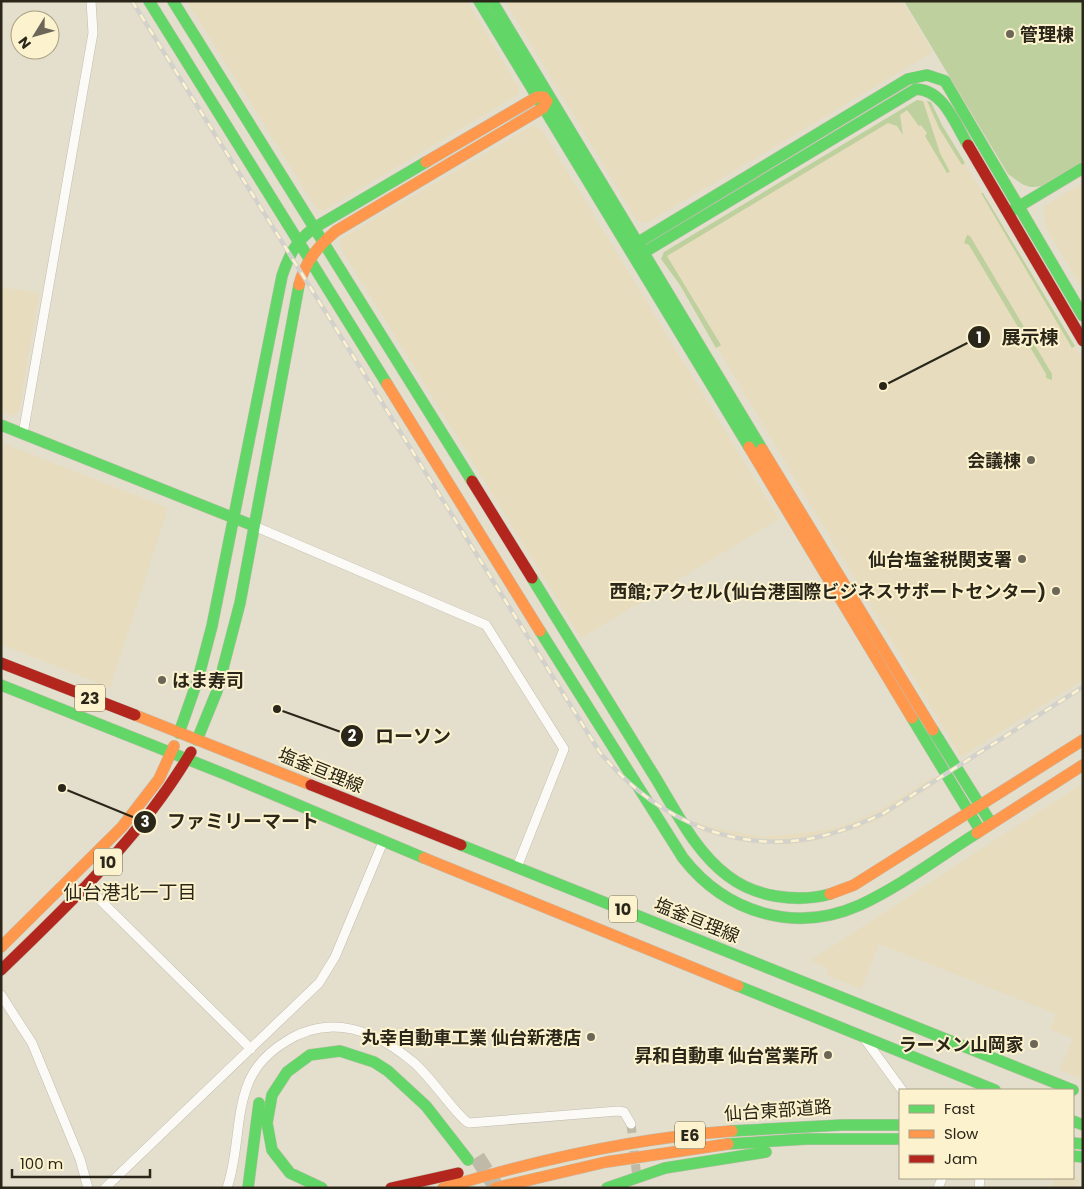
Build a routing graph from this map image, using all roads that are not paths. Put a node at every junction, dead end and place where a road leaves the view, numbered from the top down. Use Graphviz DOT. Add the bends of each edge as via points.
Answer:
graph roads {
  1 [pos="91,1"];
  2 [pos="149,1"];
  3 [pos="173,1"];
  4 [pos="479,1"];
  5 [pos="492,1"];
  6 [pos="549,96"];
  7 [pos="536,97"];
  8 [pos="543,108"];
  9 [pos="1083,168"];
  10 [pos="1019,206"];
  11 [pos="1007,213"];
  12 [pos="314,228"];
  13 [pos="298,240"];
  14 [pos="322,241"];
  15 [pos="632,245"];
  16 [pos="639,256"];
  17 [pos="308,257"];
  18 [pos="1083,316"];
  19 [pos="1083,341"];
  20 [pos="1,425"];
  21 [pos="23,434"];
  22 [pos="234,517"];
  23 [pos="254,526"];
  24 [pos="1,664"];
  25 [pos="1,685"];
  26 [pos="180,733"];
  27 [pos="197,740"];
  28 [pos="1083,740"];
  29 [pos="171,754"];
  30 [pos="187,760"];
  31 [pos="1083,765"];
  32 [pos="980,806"];
  33 [pos="969,814"];
  34 [pos="992,823"];
  35 [pos="980,830"];
  36 [pos="383,842"];
  37 [pos="517,867"];
  38 [pos="86,885"];
  39 [pos="1,948"];
  40 [pos="1,970"];
  41 [pos="1,995"];
  42 [pos="864,1038"];
  43 [pos="251,1049"];
  44 [pos="901,1089"];
  45 [pos="992,1089"];
  46 [pos="1067,1089"];
  47 [pos="631,1124"];
  48 [pos="899,1125"];
  49 [pos="898,1139"];
  50 [pos="614,1146"];
  51 [pos="88,1188"];
  52 [pos="105,1188"];
  53 [pos="227,1188"];
  54 [pos="248,1188"];
  55 [pos="322,1188"];
  56 [pos="391,1188"];
  57 [pos="443,1188"];
  58 [pos="495,1188"];
  59 [pos="607,1188"];
  1 -- 21 [label="street" via="93,33"];
  2 -- 13 [label="main road"];
  3 -- 12 [label="main road"];
  4 -- 7 [label="main road"];
  5 -- 6 [label="main road"];
  6 -- 7 [label="main road"];
  6 -- 8 [label="main road"];
  6 -- 15 [label="main road"];
  7 -- 8 [label="main road"];
  7 -- 12 [label="main road"];
  8 -- 14 [label="main road"];
  8 -- 15 [label="main road"];
  9 -- 10 [label="main road"];
  10 -- 11 [label="main road"];
  10 -- 15 [label="main road" via="945,82 923,74 908,79"];
  10 -- 18 [label="main road"];
  11 -- 16 [label="main road" via="941,100 934,92 916,89"];
  11 -- 19 [label="main road"];
  12 -- 13 [label="main road"];
  12 -- 14 [label="main road"];
  13 -- 17 [label="main road"];
  13 -- 22 [label="main road" via="282,276"];
  14 -- 17 [label="main road"];
  14 -- 33 [label="main road" via="682,820 703,852 720,870 768,894 820,896 854,885"];
  15 -- 16 [label="main road"];
  16 -- 32 [label="main road"];
  16 -- 33 [label="main road"];
  17 -- 23 [label="main road" via="297,292"];
  17 -- 35 [label="main road" via="672,843 704,882 742,907 758,912 773,916 821,917 862,905"];
  20 -- 21 [label="main road"];
  21 -- 22 [label="main road"];
  22 -- 23 [label="main road"];
  22 -- 26 [label="main road" via="209,646"];
  23 -- 27 [label="main road" via="229,648 217,691"];
  23 -- 37 [label="street" via="486,625 564,749"];
  24 -- 26 [label="main road, 23"];
  25 -- 29 [label="main road, 23"];
  26 -- 27 [label="main road, 塩釜亘理線 / 10"];
  26 -- 29 [label="main road, 10"];
  27 -- 30 [label="main road, 10"];
  27 -- 37 [label="main road, 塩釜亘理線 / 10"];
  28 -- 32 [label="main road"];
  29 -- 30 [label="main road, 10"];
  29 -- 39 [label="main road, 10" via="159,779 122,827"];
  30 -- 36 [label="main road, 10"];
  30 -- 38 [label="main road, 10" via="144,822"];
  31 -- 34 [label="main road"];
  32 -- 33 [label="main road"];
  32 -- 34 [label="main road"];
  33 -- 35 [label="main road"];
  34 -- 35 [label="main road"];
  36 -- 42 [label="main road, 10"];
  36 -- 43 [label="street" via="335,957 319,983"];
  37 -- 46 [label="main road, 塩釜亘理線 / 10"];
  38 -- 40 [label="main road, 10"];
  38 -- 43 [label="street"];
  41 -- 51 [label="street" via="32,1043 80,1159"];
  42 -- 44 [label="street"];
  42 -- 45 [label="main road, 10"];
  43 -- 52 [label="street"];
  47 -- 53 [label="street" via="624,1112 618,1111 469,1124 429,1077 383,1040 330,1026 317,1028 293,1037 266,1055 249,1082 242,1102"];
  48 -- 50 [label="main road, 仙台東部道路 / E6" via="838,1124 725,1131"];
  49 -- 58 [label="main road, 仙台東部道路 / E6" via="795,1140 682,1149 589,1165"];
  49 -- 59 [label="main road" via="685,1163"];
  50 -- 56 [label="main road" via="553,1150"];
  50 -- 57 [label="main road, 仙台東部道路 / E6" via="557,1156"];
  54 -- 55 [label="main road" via="256,1116 265,1085 293,1055 305,1048 331,1043 357,1045 374,1051 405,1072 448,1118 473,1159 429,1109 389,1071 358,1055 320,1054 298,1062 278,1082 266,1118 267,1132 277,1158 297,1177"];
}
